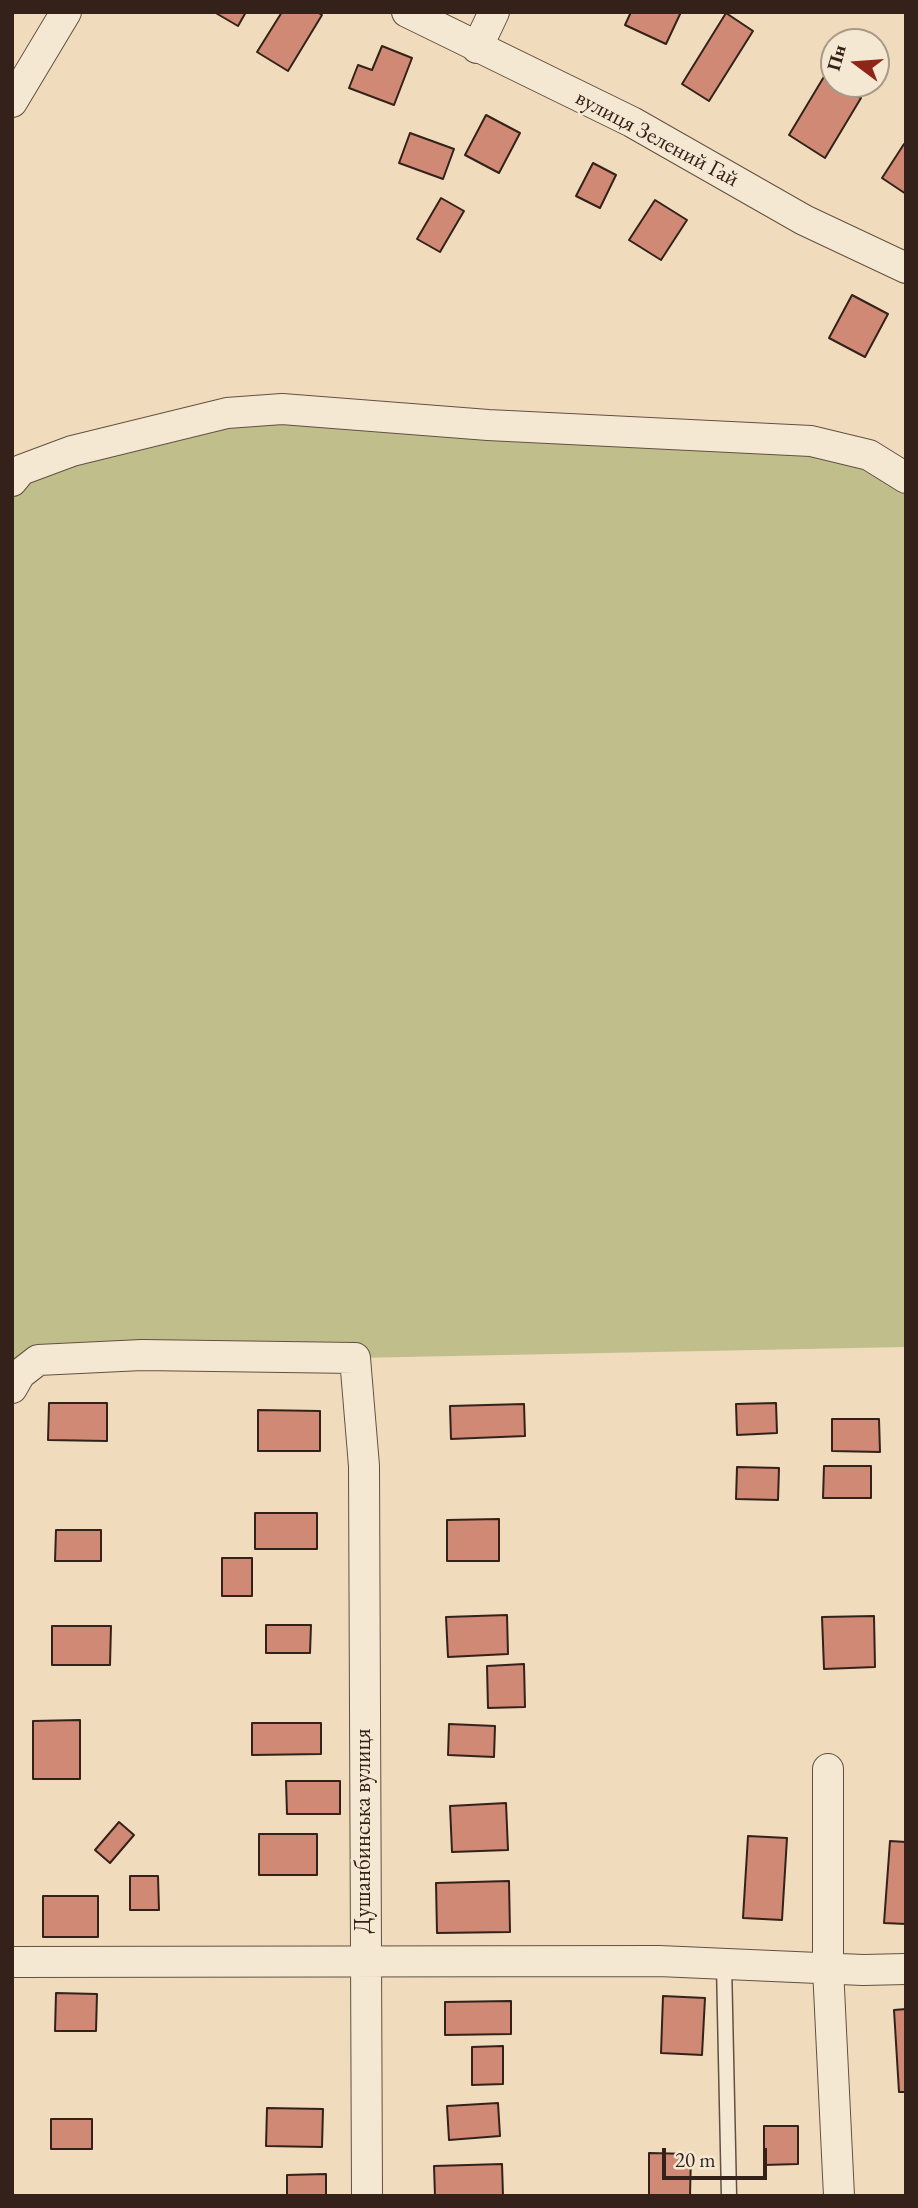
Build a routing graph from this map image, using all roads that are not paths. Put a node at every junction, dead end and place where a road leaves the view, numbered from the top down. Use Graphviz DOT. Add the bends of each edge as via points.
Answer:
graph roads {
  1 [pos="66,12"];
  2 [pos="407,12"];
  3 [pos="494,12"];
  4 [pos="477,48"];
  5 [pos="12,102"];
  6 [pos="906,268"];
  7 [pos="906,478"];
  8 [pos="12,481"];
  9 [pos="12,1388"];
  10 [pos="828,1769"];
  11 [pos="12,1962"];
  12 [pos="363,1963"];
  13 [pos="724,1964"];
  14 [pos="828,1968"];
  15 [pos="906,1969"];
  16 [pos="366,2196"];
  17 [pos="729,2196"];
  18 [pos="839,2196"];
  1 -- 5 [label="street"];
  2 -- 4 [label="street, вулиця Зелений Гай"];
  3 -- 4 [label="street"];
  4 -- 6 [label="street, вулиця Зелений Гай" via="632,122 804,220"];
  7 -- 8 [label="street" via="869,455 811,441 488,425 282,409 227,413 72,451 21,470"];
  9 -- 12 [label="street, Душанбинська вулиця" via="20,1374 38,1360 142,1355 355,1357 364,1466"];
  10 -- 14 [label="street"];
  11 -- 12 [label="street"];
  12 -- 13 [label="street"];
  12 -- 16 [label="street, Душанбинська вулиця"];
  13 -- 14 [label="street"];
  13 -- 17 [label="lane"];
  14 -- 15 [label="street"];
  14 -- 18 [label="street"];
}
